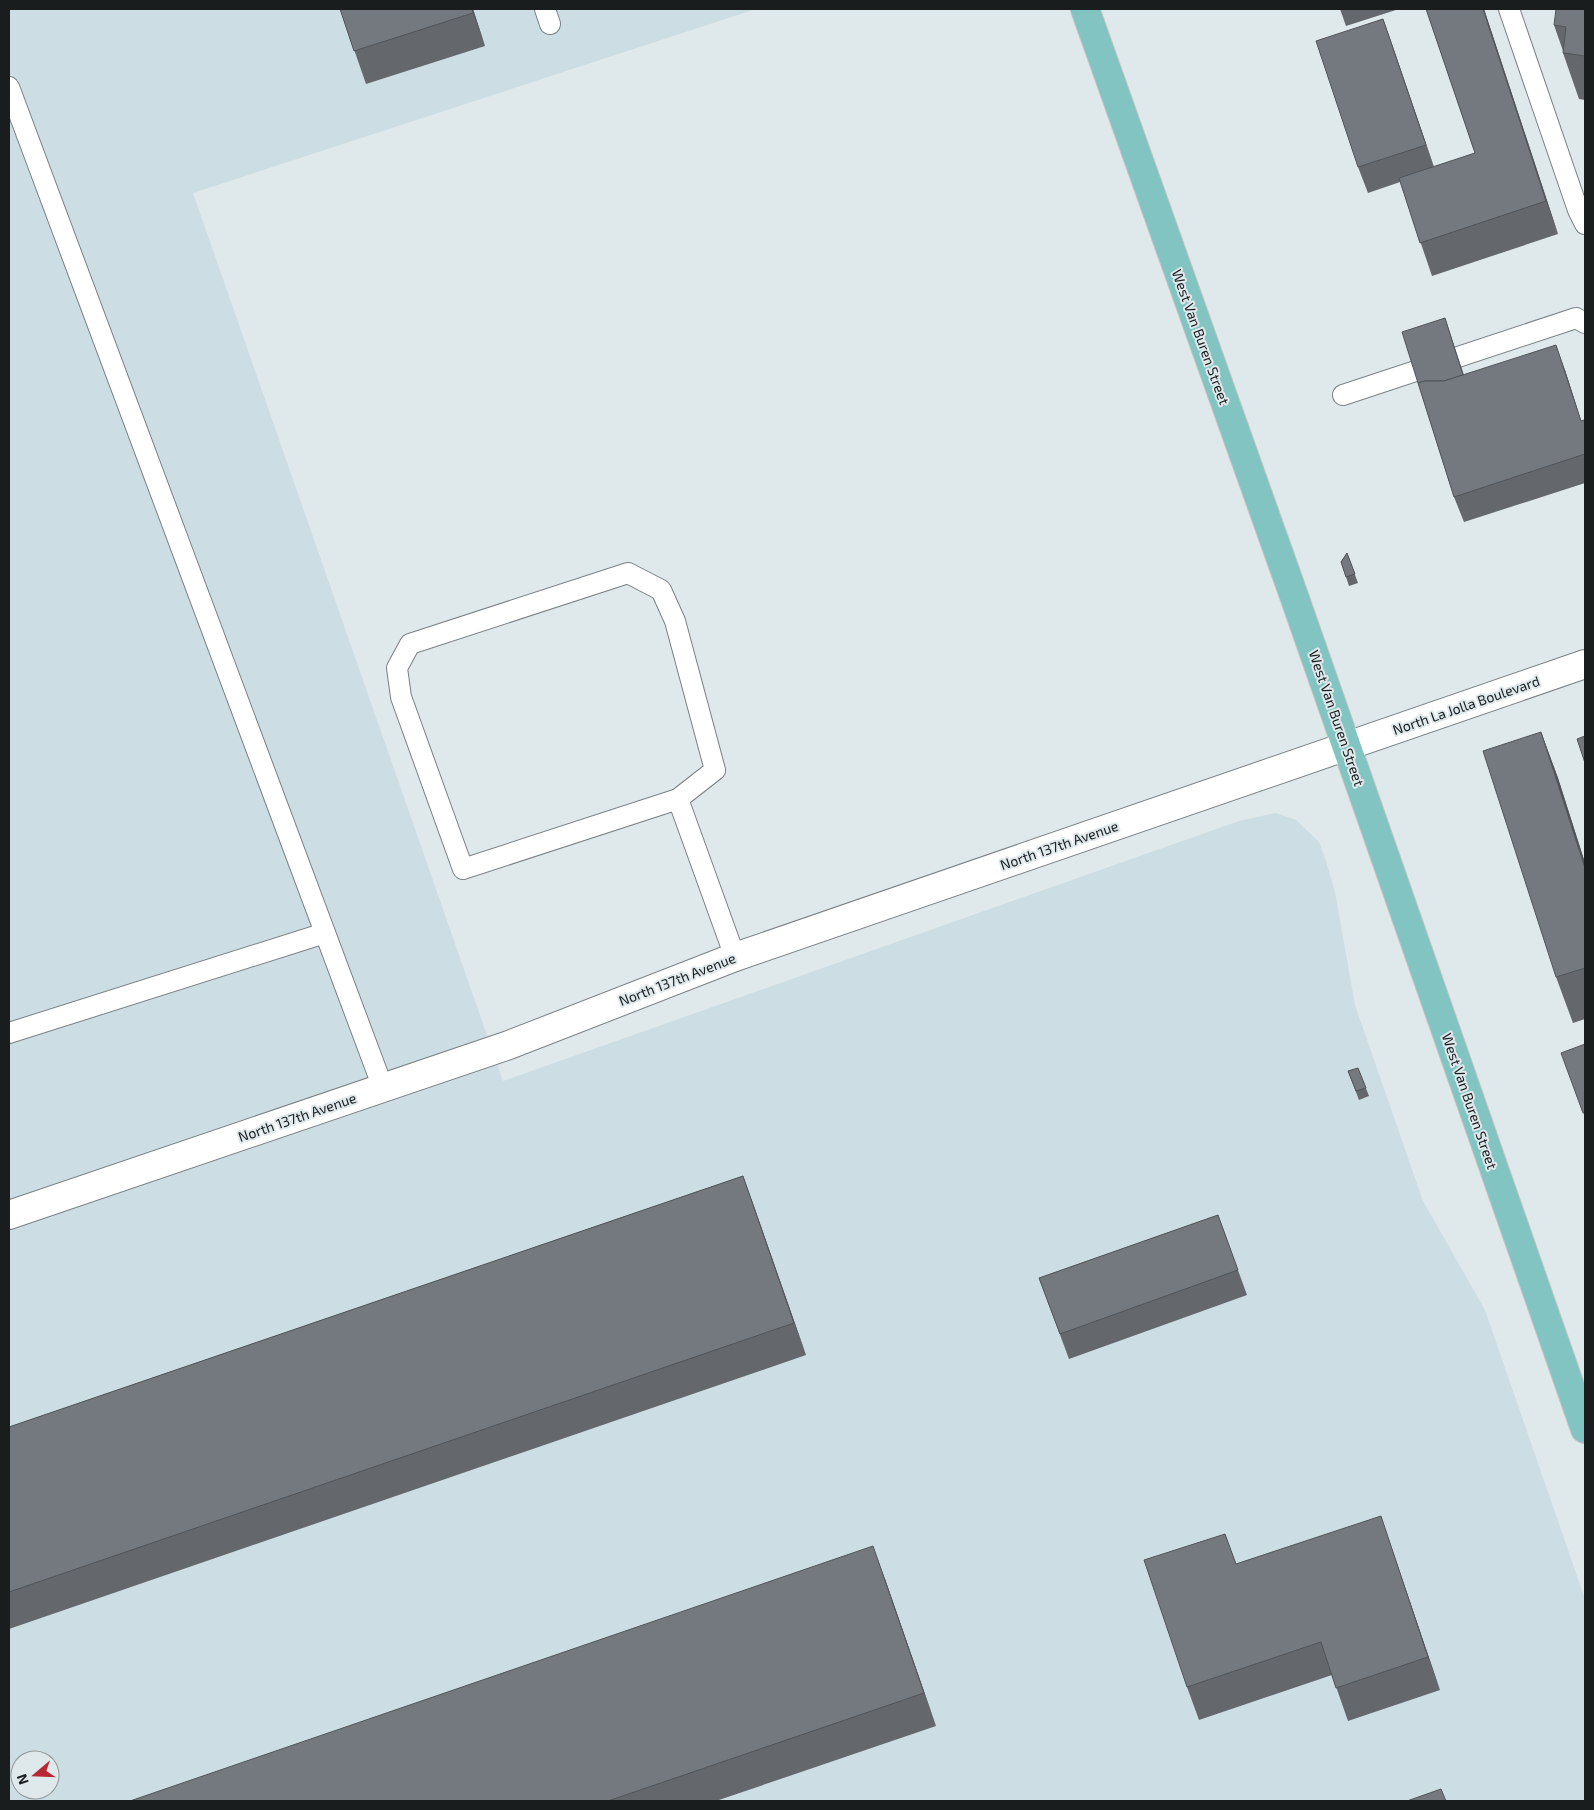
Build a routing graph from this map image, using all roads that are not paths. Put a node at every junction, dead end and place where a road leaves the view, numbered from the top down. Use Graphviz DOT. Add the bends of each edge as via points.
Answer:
graph roads {
  1 [pos="1085,9"];
  2 [pos="1509,9"];
  3 [pos="9,87"];
  4 [pos="1585,224"];
  5 [pos="1585,323"];
  6 [pos="1343,395"];
  7 [pos="1585,664"];
  8 [pos="1347,746"];
  9 [pos="678,799"];
  10 [pos="325,932"];
  11 [pos="734,957"];
  12 [pos="9,1033"];
  13 [pos="383,1088"];
  14 [pos="9,1215"];
  15 [pos="1585,1429"];
  1 -- 8 [label="main road, West Van Buren Street"];
  2 -- 4 [label="lane"];
  3 -- 10 [label="lane"];
  5 -- 6 [label="lane" via="1576,318"];
  7 -- 8 [label="street, North La Jolla Boulevard"];
  8 -- 11 [label="street, North 137th Avenue"];
  8 -- 15 [label="main road, West Van Buren Street"];
  9 -- 9 [label="lane" via="715,770 675,621 661,590 628,573 410,644 397,668 401,697 463,869"];
  9 -- 11 [label="lane"];
  10 -- 12 [label="lane"];
  10 -- 13 [label="lane"];
  11 -- 13 [label="street, North 137th Avenue" via="509,1045"];
  13 -- 14 [label="street, North 137th Avenue"];
}
